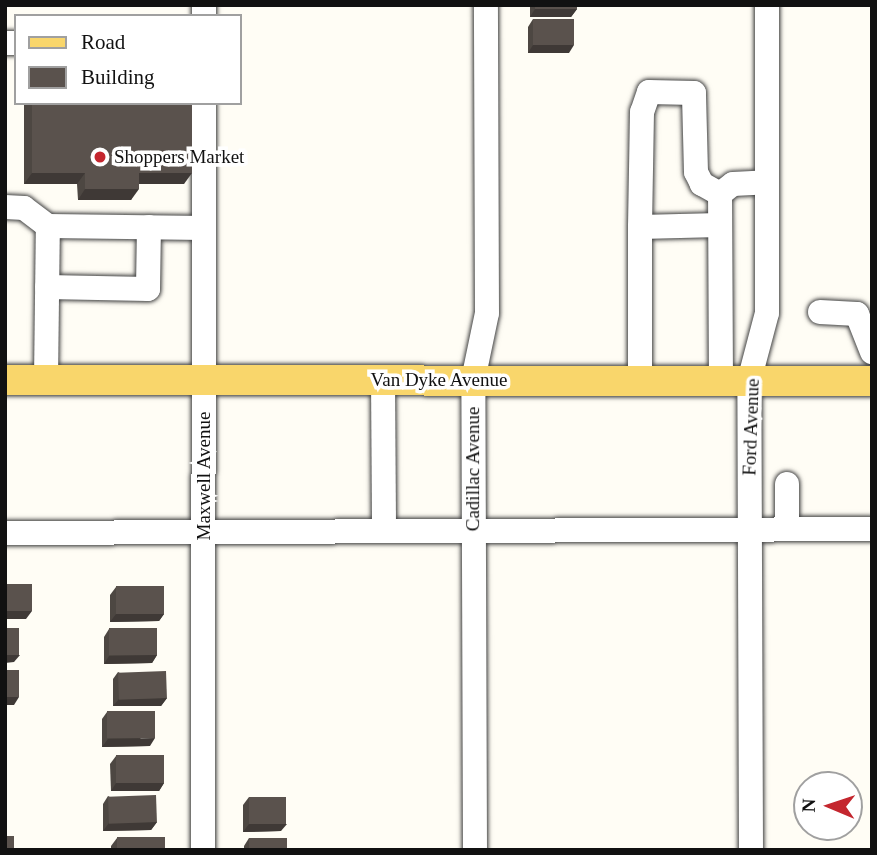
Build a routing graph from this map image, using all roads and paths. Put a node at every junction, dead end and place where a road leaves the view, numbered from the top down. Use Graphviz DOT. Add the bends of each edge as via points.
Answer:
graph roads {
  1 [pos="486,5"];
  2 [pos="767,5"];
  3 [pos="204,105"];
  4 [pos="767,183"];
  5 [pos="720,194"];
  6 [pos="5,207"];
  7 [pos="720,225"];
  8 [pos="48,226"];
  9 [pos="149,227"];
  10 [pos="640,227"];
  11 [pos="204,228"];
  12 [pos="47,287"];
  13 [pos="820,312"];
  14 [pos="872,352"];
  15 [pos="5,380"];
  16 [pos="46,380"];
  17 [pos="204,380"];
  18 [pos="383,380"];
  19 [pos="473,380"];
  20 [pos="640,381"];
  21 [pos="735,381"];
  22 [pos="872,381"];
  23 [pos="787,484"];
  24 [pos="474,528"];
  25 [pos="787,528"];
  26 [pos="872,528"];
  27 [pos="384,529"];
  28 [pos="750,529"];
  29 [pos="204,531"];
  30 [pos="5,533"];
  31 [pos="203,850"];
  32 [pos="475,850"];
  33 [pos="751,850"];
  1 -- 19 [label="street, Cadillac Avenue" via="487,313"];
  2 -- 4 [label="street, Ford Avenue"];
  3 -- 11 [label="street, Maxwell Avenue"];
  4 -- 5 [label="street" via="733,184"];
  4 -- 21 [label="street, Ford Avenue" via="767,313"];
  5 -- 7 [label="street"];
  5 -- 10 [label="street" via="702,184 696,172 694,93 649,92 642,112"];
  6 -- 8 [label="street" via="24,208"];
  7 -- 10 [label="street"];
  7 -- 21 [label="street"];
  8 -- 9 [label="street"];
  8 -- 12 [label="street"];
  9 -- 11 [label="street"];
  9 -- 12 [label="street" via="148,289"];
  10 -- 20 [label="street"];
  11 -- 17 [label="street, Maxwell Avenue"];
  12 -- 16 [label="street"];
  13 -- 14 [label="street" via="857,314"];
  15 -- 16 [label="main road, Van Dyke Avenue"];
  16 -- 17 [label="main road, Van Dyke Avenue"];
  17 -- 18 [label="main road, Van Dyke Avenue"];
  17 -- 29 [label="street, Maxwell Avenue"];
  18 -- 19 [label="main road, Van Dyke Avenue"];
  18 -- 27 [label="street"];
  19 -- 20 [label="main road, Van Dyke Avenue"];
  19 -- 24 [label="street, Cadillac Avenue"];
  20 -- 21 [label="main road, Van Dyke Avenue"];
  21 -- 22 [label="main road, Van Dyke Avenue"];
  21 -- 28 [label="street, Ford Avenue"];
  23 -- 25 [label="street"];
  24 -- 27 [label="street"];
  24 -- 28 [label="street"];
  24 -- 32 [label="street, Cadillac Avenue"];
  25 -- 26 [label="street"];
  25 -- 28 [label="street"];
  27 -- 29 [label="street"];
  28 -- 33 [label="street, Ford Avenue"];
  29 -- 30 [label="street"];
  29 -- 31 [label="street, Maxwell Avenue"];
}
